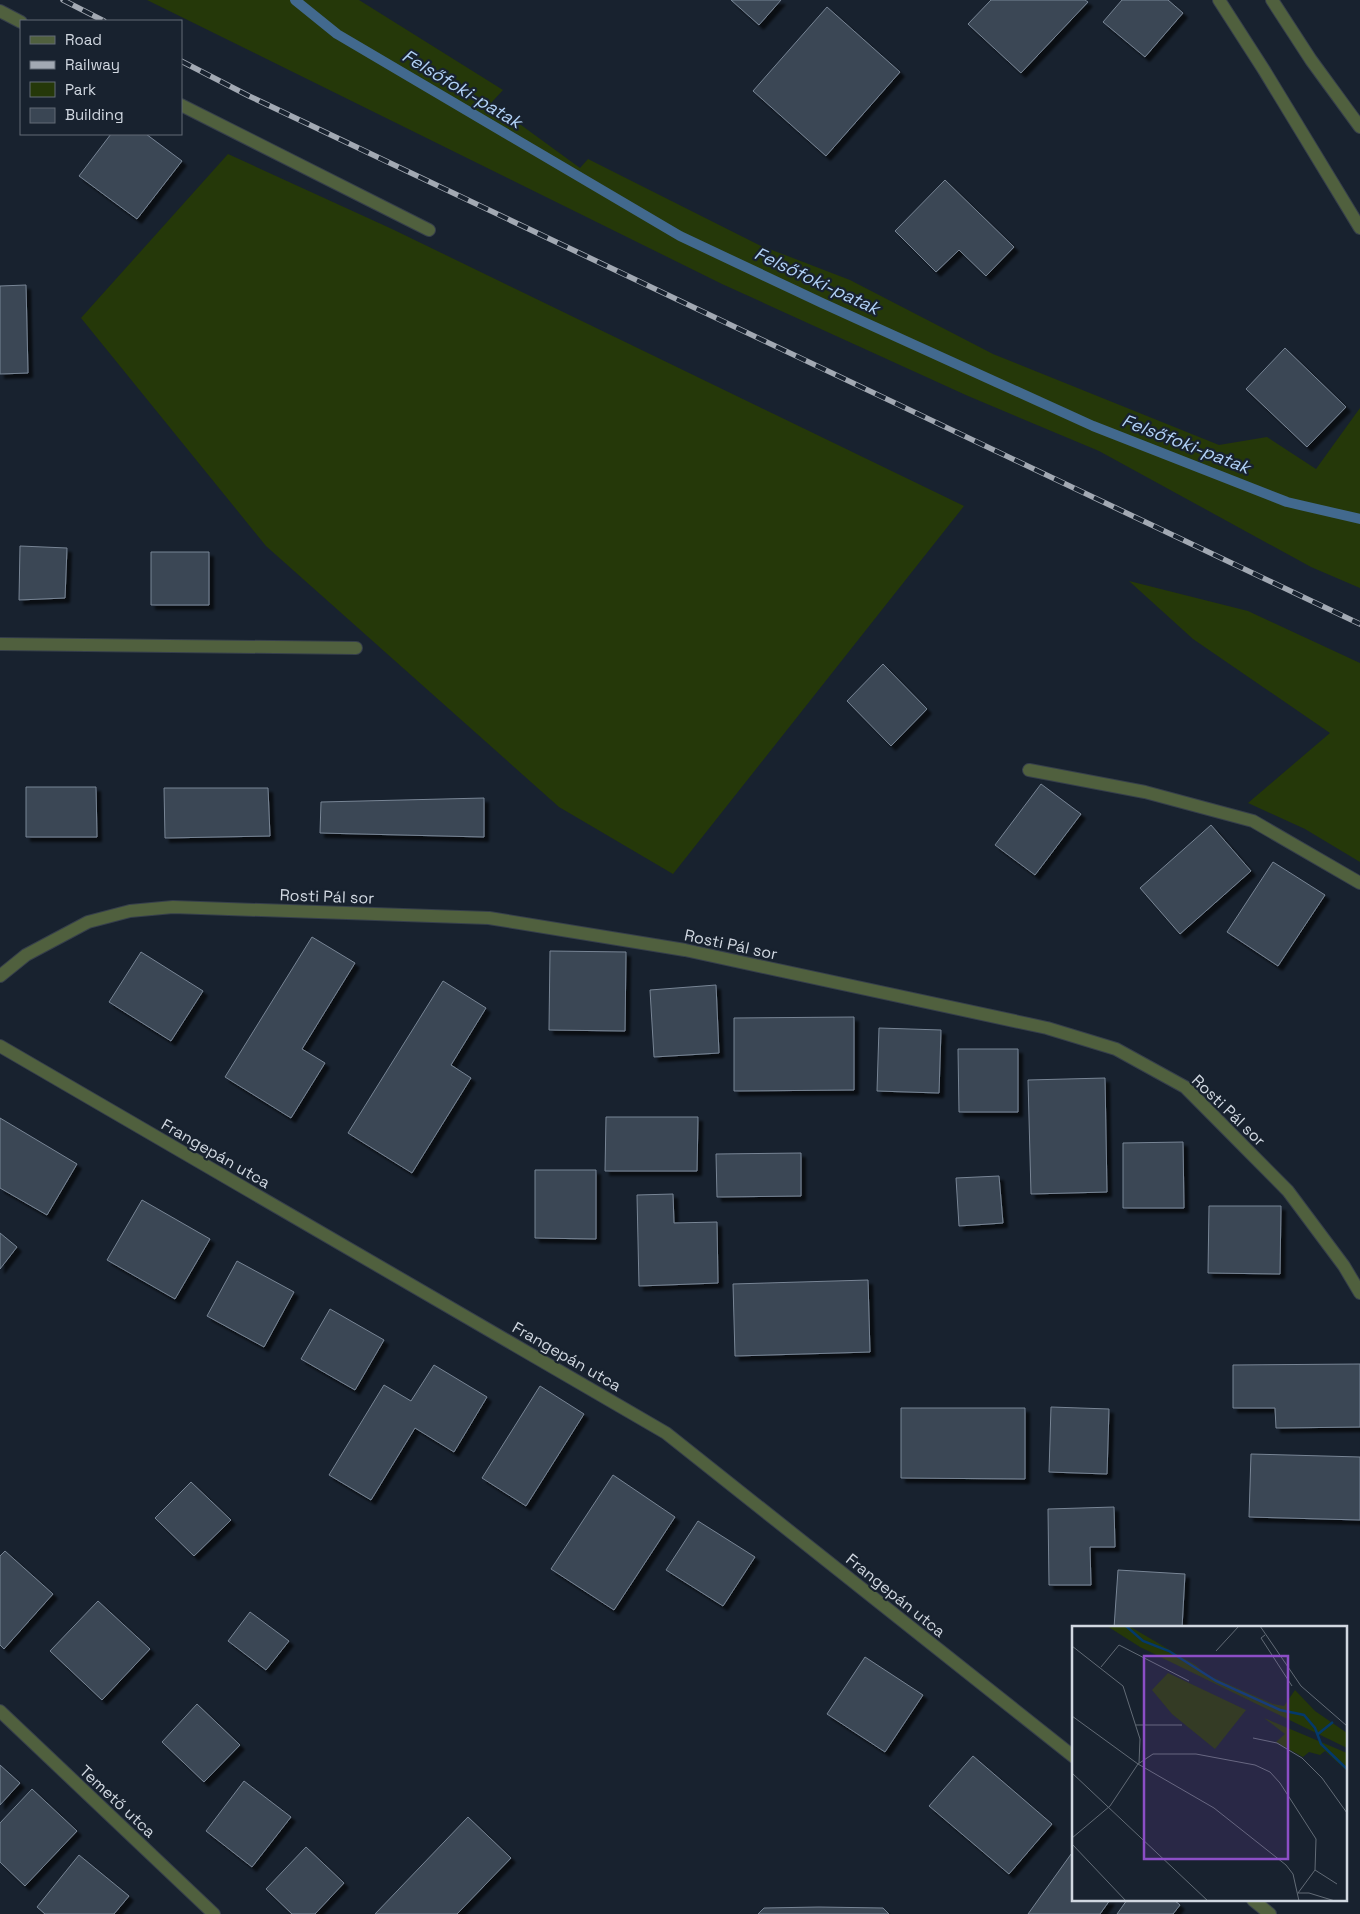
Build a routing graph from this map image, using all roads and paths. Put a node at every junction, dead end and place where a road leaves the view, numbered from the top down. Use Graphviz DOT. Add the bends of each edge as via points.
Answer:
graph roads {
  1 [pos="1219,0"];
  2 [pos="1272,0"];
  3 [pos="0,11"];
  4 [pos="20,21"];
  5 [pos="182,106"];
  6 [pos="1360,127"];
  7 [pos="1360,228"];
  8 [pos="429,230"];
  9 [pos="0,644"];
  10 [pos="356,648"];
  11 [pos="1028,770"];
  12 [pos="1360,883"];
  13 [pos="0,976"];
  14 [pos="0,1046"];
  15 [pos="1360,1293"];
  16 [pos="0,1711"];
  17 [pos="1072,1755"];
  18 [pos="1255,1902"];
  19 [pos="214,1914"];
  20 [pos="1270,1914"];
  1 -- 7 [label="street"];
  2 -- 6 [label="street"];
  3 -- 4 [label="street"];
  5 -- 8 [label="street"];
  9 -- 10 [label="street"];
  11 -- 12 [label="street" via="1145,792 1253,821"];
  13 -- 15 [label="street, Rosti Pál sor" via="26,955 88,922 130,911 173,907 489,918 685,950 1047,1028 1116,1050 1186,1088 1288,1191"];
  14 -- 17 [label="street, Frangepán utca" via="666,1432"];
  16 -- 19 [label="street, Temető utca"];
  18 -- 20 [label="street"];
}
